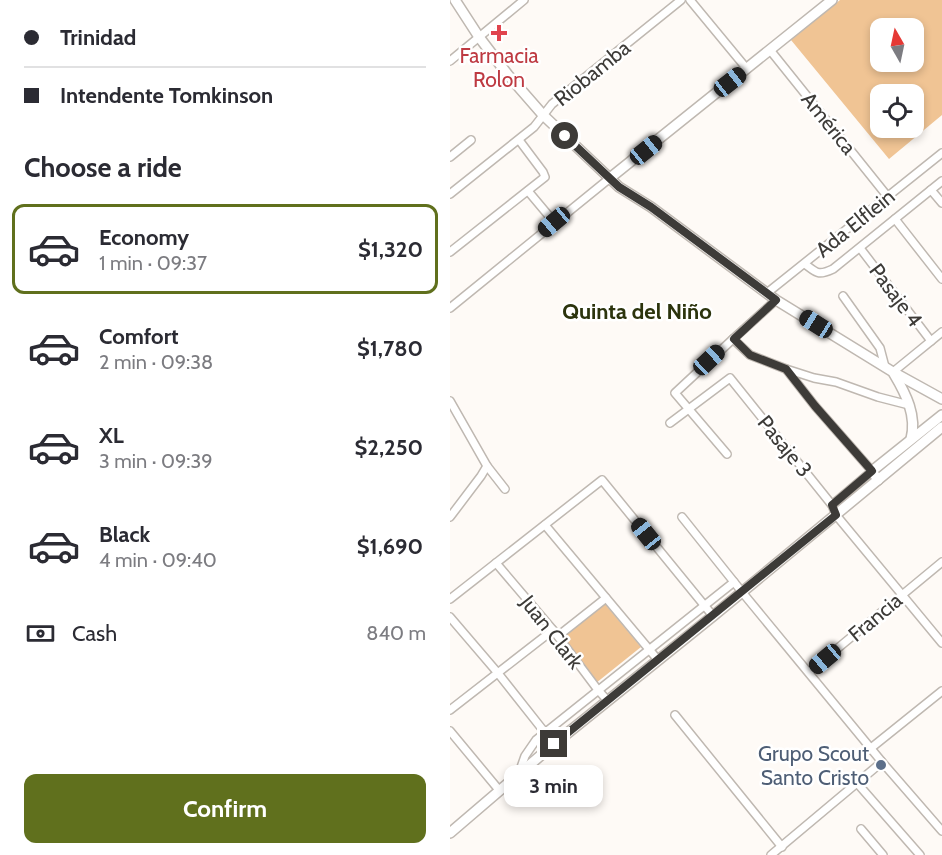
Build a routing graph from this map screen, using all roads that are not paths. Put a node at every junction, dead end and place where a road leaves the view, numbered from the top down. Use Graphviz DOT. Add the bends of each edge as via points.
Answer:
graph roads {
  1 [pos="455,0"];
  2 [pos="508,0"];
  3 [pos="524,0"];
  4 [pos="681,0"];
  5 [pos="690,0"];
  6 [pos="832,0"];
  7 [pos="516,7"];
  8 [pos="479,37"];
  9 [pos="770,50"];
  10 [pos="450,61"];
  11 [pos="747,69"];
  12 [pos="543,115"];
  13 [pos="471,140"];
  14 [pos="519,140"];
  15 [pos="942,153"];
  16 [pos="450,157"];
  17 [pos="610,178"];
  18 [pos="942,181"];
  19 [pos="931,190"];
  20 [pos="528,191"];
  21 [pos="450,194"];
  22 [pos="888,197"];
  23 [pos="942,203"];
  24 [pos="895,219"];
  25 [pos="554,222"];
  26 [pos="860,248"];
  27 [pos="450,252"];
  28 [pos="805,264"];
  29 [pos="942,279"];
  30 [pos="767,293"];
  31 [pos="843,296"];
  32 [pos="776,300"];
  33 [pos="450,308"];
  34 [pos="942,332"];
  35 [pos="734,339"];
  36 [pos="931,341"];
  37 [pos="786,369"];
  38 [pos="889,369"];
  39 [pos="942,399"];
  40 [pos="450,401"];
  41 [pos="909,405"];
  42 [pos="690,409"];
  43 [pos="942,415"];
  44 [pos="670,423"];
  45 [pos="942,427"];
  46 [pos="911,440"];
  47 [pos="727,454"];
  48 [pos="487,466"];
  49 [pos="875,476"];
  50 [pos="505,489"];
  51 [pos="832,505"];
  52 [pos="836,515"];
  53 [pos="450,517"];
  54 [pos="682,517"];
  55 [pos="545,525"];
  56 [pos="942,562"];
  57 [pos="496,563"];
  58 [pos="734,582"];
  59 [pos="742,592"];
  60 [pos="901,595"];
  61 [pos="606,598"];
  62 [pos="450,599"];
  63 [pos="704,606"];
  64 [pos="713,616"];
  65 [pos="450,617"];
  66 [pos="555,633"];
  67 [pos="942,643"];
  68 [pos="648,649"];
  69 [pos="658,660"];
  70 [pos="497,672"];
  71 [pos="809,672"];
  72 [pos="598,690"];
  73 [pos="942,692"];
  74 [pos="608,701"];
  75 [pos="450,710"];
  76 [pos="675,715"];
  77 [pos="450,731"];
  78 [pos="545,733"];
  79 [pos="554,744"];
  80 [pos="872,748"];
  81 [pos="882,762"];
  82 [pos="519,774"];
  83 [pos="857,783"];
  84 [pos="499,790"];
  85 [pos="940,825"];
  86 [pos="861,829"];
  87 [pos="450,833"];
  88 [pos="782,847"];
  89 [pos="774,854"];
  90 [pos="883,855"];
  91 [pos="920,855"];
  1 -- 8 [label="street"];
  2 -- 7 [label="street"];
  3 -- 7 [label="street"];
  4 -- 12 [label="street, Riobamba"];
  5 -- 11 [label="street"];
  6 -- 9 [label="street"];
  7 -- 8 [label="street"];
  8 -- 10 [label="street"];
  8 -- 12 [label="street"];
  9 -- 11 [label="street"];
  9 -- 22 [label="street, América"];
  11 -- 17 [label="street"];
  12 -- 14 [label="street, Riobamba"];
  12 -- 17 [label="street"];
  13 -- 16 [label="street"];
  14 -- 20 [label="street" via="545,177"];
  14 -- 21 [label="street, Riobamba"];
  15 -- 22 [label="street, Ada Elflein"];
  17 -- 25 [label="street"];
  17 -- 30 [label="street"];
  18 -- 19 [label="street"];
  19 -- 23 [label="street"];
  19 -- 24 [label="street"];
  20 -- 25 [label="street"];
  20 -- 27 [label="street"];
  22 -- 28 [label="street, Ada Elflein"];
  24 -- 26 [label="street"];
  24 -- 29 [label="street"];
  25 -- 33 [label="street"];
  26 -- 28 [label="street" via="834,269 820,274"];
  26 -- 36 [label="street, Pasaje 4"];
  28 -- 30 [label="street, Ada Elflein"];
  30 -- 32 [label="street"];
  31 -- 38 [label="street" via="880,348"];
  32 -- 35 [label="street"];
  32 -- 38 [label="street"];
  34 -- 36 [label="street"];
  35 -- 37 [label="street" via="750,355"];
  35 -- 42 [label="street" via="676,391"];
  36 -- 38 [label="street"];
  37 -- 41 [label="street"];
  37 -- 49 [label="street"];
  38 -- 39 [label="street"];
  38 -- 41 [label="street"];
  40 -- 48 [label="street"];
  41 -- 46 [label="street" via="914,429"];
  42 -- 44 [label="street"];
  42 -- 47 [label="street"];
  42 -- 51 [label="street, Pasaje 3" via="730,378"];
  43 -- 46 [label="street"];
  45 -- 49 [label="street"];
  46 -- 49 [label="street"];
  48 -- 50 [label="street"];
  48 -- 53 [label="street"];
  49 -- 51 [label="street"];
  49 -- 52 [label="street"];
  51 -- 52 [label="street, Pasaje 3"];
  52 -- 59 [label="street"];
  52 -- 60 [label="street, Pasaje 3"];
  54 -- 58 [label="street"];
  55 -- 57 [label="street"];
  55 -- 61 [label="street"];
  55 -- 63 [label="street" via="602,480"];
  56 -- 60 [label="street, Francia"];
  57 -- 62 [label="street"];
  57 -- 66 [label="street, Juan Clark"];
  58 -- 59 [label="street"];
  58 -- 63 [label="street"];
  59 -- 64 [label="street"];
  59 -- 71 [label="street"];
  60 -- 67 [label="street, Pasaje 3"];
  60 -- 71 [label="street, Francia"];
  61 -- 66 [label="street"];
  61 -- 68 [label="street"];
  63 -- 64 [label="street"];
  63 -- 68 [label="street"];
  64 -- 69 [label="street"];
  65 -- 70 [label="street"];
  66 -- 70 [label="street"];
  66 -- 72 [label="street, Juan Clark"];
  68 -- 69 [label="street"];
  68 -- 72 [label="street"];
  69 -- 74 [label="street"];
  70 -- 75 [label="street"];
  70 -- 78 [label="street"];
  71 -- 80 [label="street"];
  72 -- 74 [label="street, Juan Clark"];
  72 -- 78 [label="street"];
  73 -- 80 [label="street"];
  74 -- 79 [label="street"];
  76 -- 88 [label="street"];
  77 -- 84 [label="street"];
  78 -- 79 [label="street"];
  78 -- 82 [label="street" via="529,749"];
  79 -- 82 [label="street"];
  80 -- 81 [label="street"];
  81 -- 83 [label="street"];
  81 -- 85 [label="street"];
  82 -- 84 [label="street"];
  83 -- 88 [label="street"];
  83 -- 91 [label="street"];
  84 -- 87 [label="street"];
  86 -- 90 [label="street"];
  88 -- 89 [label="street"];
}
